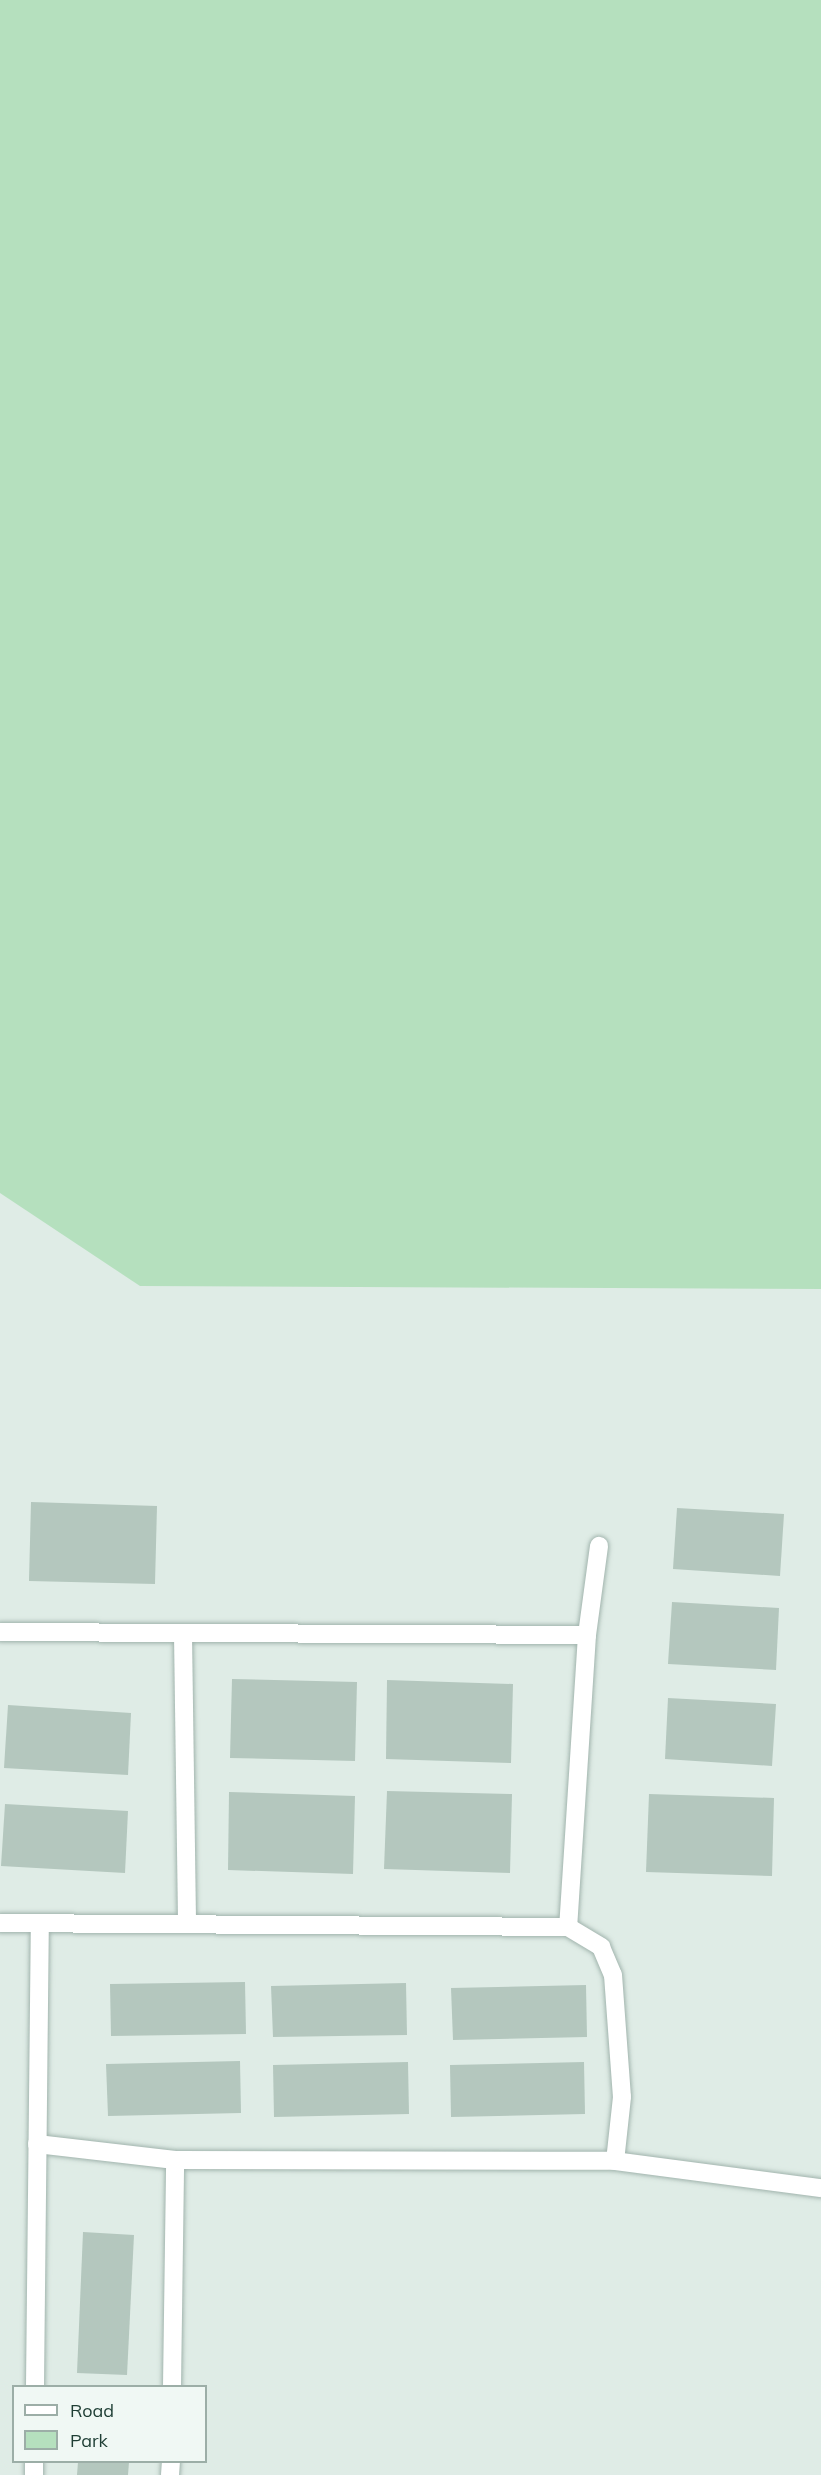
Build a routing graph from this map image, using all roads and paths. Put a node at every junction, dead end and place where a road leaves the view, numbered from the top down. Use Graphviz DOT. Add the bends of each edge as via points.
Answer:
graph roads {
  1 [pos="599,1546"];
  2 [pos="0,1632"];
  3 [pos="183,1634"];
  4 [pos="587,1635"];
  5 [pos="187,1922"];
  6 [pos="0,1923"];
  7 [pos="40,1924"];
  8 [pos="568,1926"];
  9 [pos="37,2144"];
  10 [pos="175,2160"];
  11 [pos="615,2161"];
  12 [pos="821,2188"];
  13 [pos="35,2385"];
  14 [pos="172,2385"];
  1 -- 4 [label="street"];
  2 -- 3 [label="street"];
  3 -- 4 [label="street"];
  3 -- 5 [label="street"];
  4 -- 8 [label="street"];
  5 -- 7 [label="street"];
  5 -- 8 [label="street"];
  6 -- 7 [label="street"];
  7 -- 9 [label="street"];
  8 -- 11 [label="street" via="601,1947 613,1975 622,2097"];
  9 -- 10 [label="street"];
  9 -- 13 [label="street"];
  10 -- 11 [label="street"];
  10 -- 14 [label="street"];
  11 -- 12 [label="street"];
}
